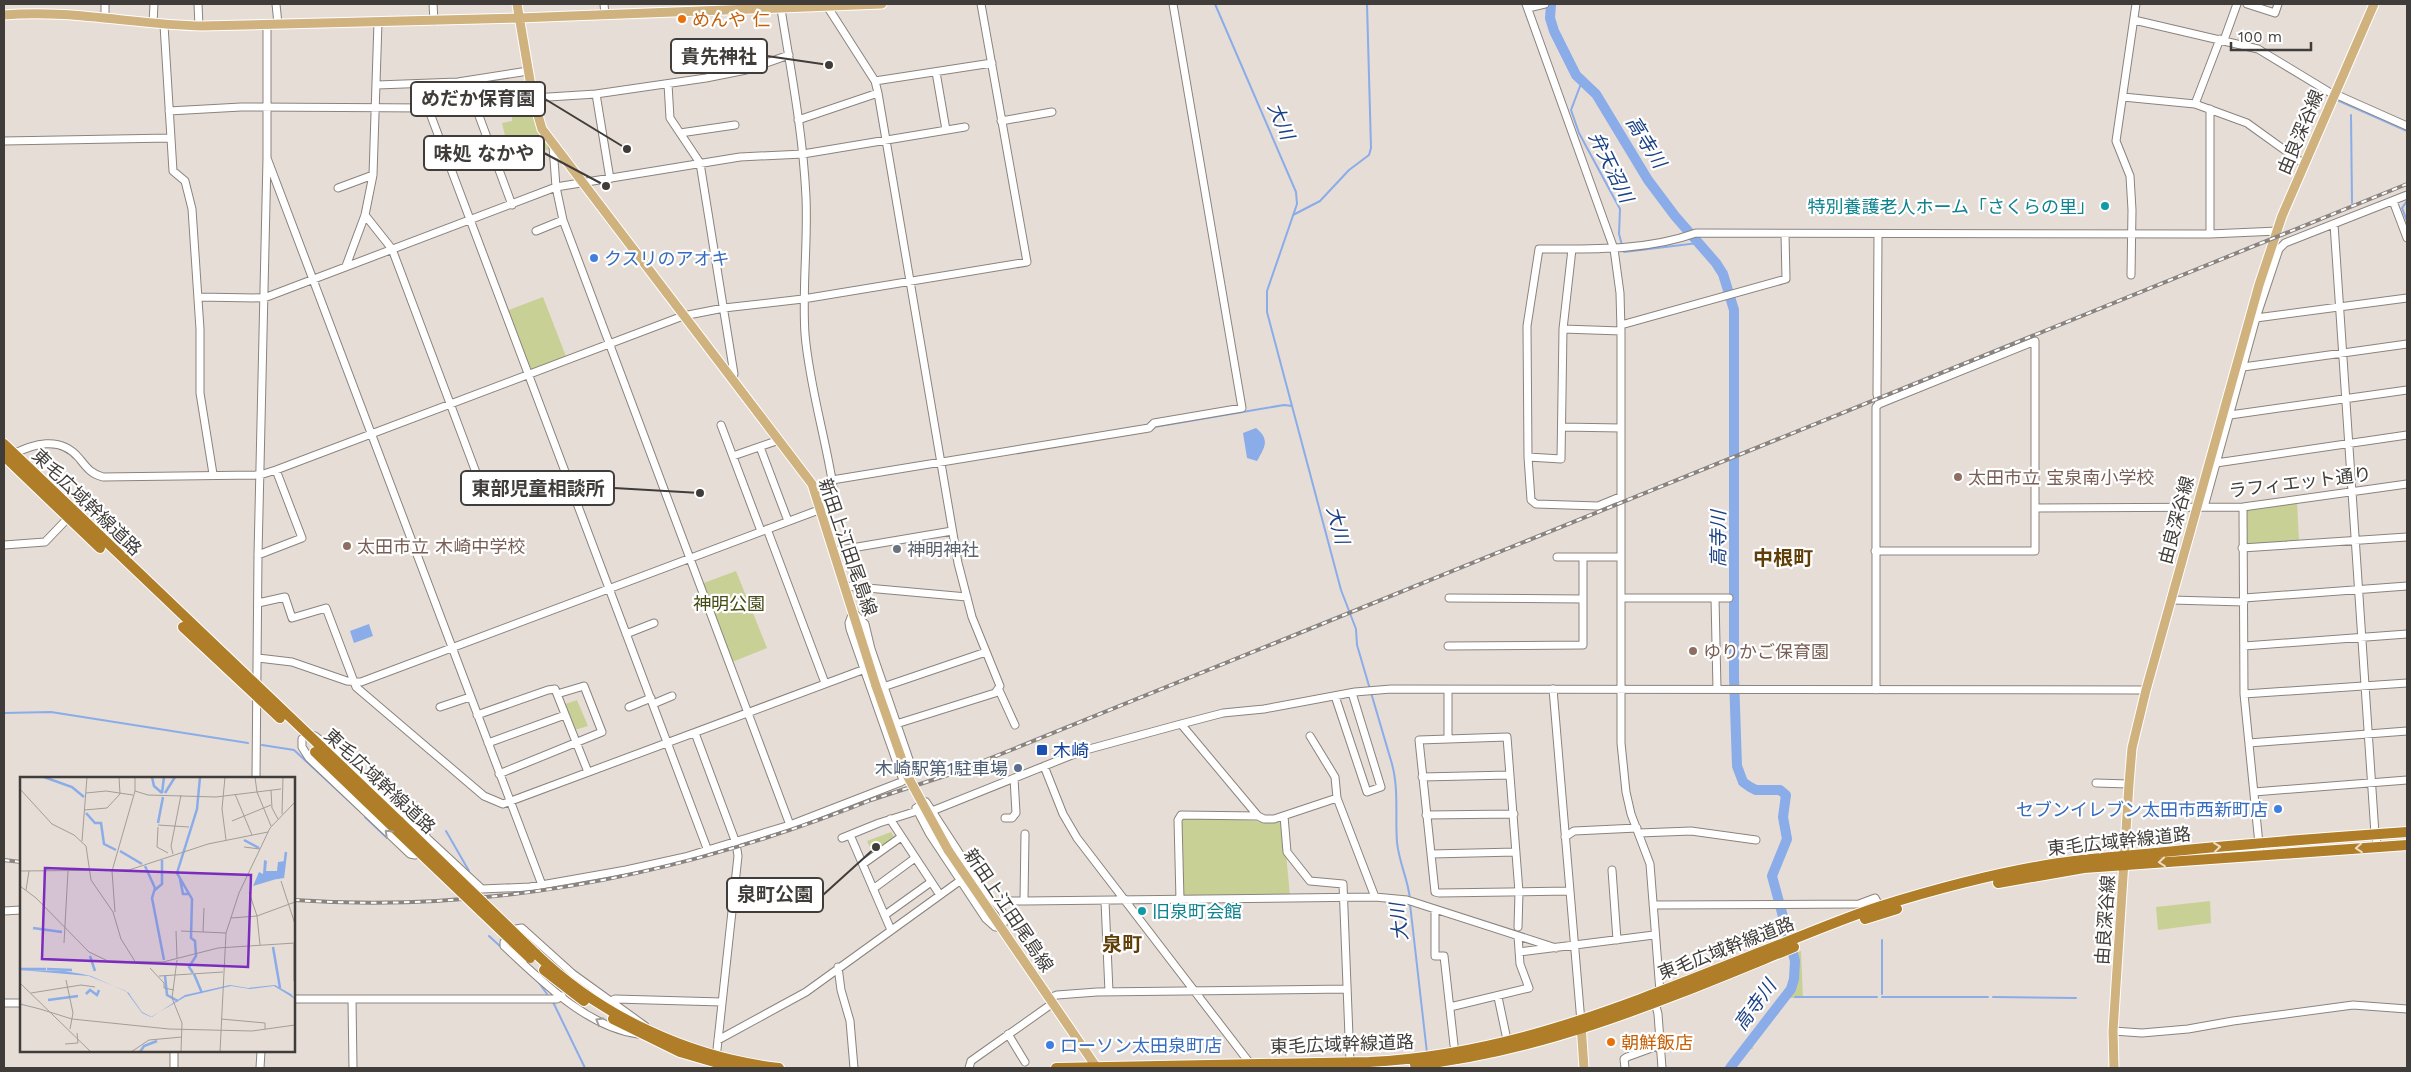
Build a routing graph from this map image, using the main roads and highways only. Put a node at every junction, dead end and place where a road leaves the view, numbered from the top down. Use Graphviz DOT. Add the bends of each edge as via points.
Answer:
graph roads {
  1 [pos="517,4"];
  2 [pos="882,4"];
  3 [pos="2374,4"];
  4 [pos="781,6"];
  5 [pos="4,15"];
  6 [pos="519,18"];
  7 [pos="4,444"];
  8 [pos="7,456"];
  9 [pos="303,736"];
  10 [pos="2407,832"];
  11 [pos="2407,845"];
  12 [pos="2125,861"];
  13 [pos="1792,944"];
  14 [pos="1581,1025"];
  15 [pos="1418,1062"];
  16 [pos="716,1063"];
  17 [pos="1252,1066"];
  18 [pos="735,1068"];
  19 [pos="779,1068"];
  20 [pos="1056,1068"];
  21 [pos="1096,1068"];
  22 [pos="1373,1068"];
  23 [pos="1584,1068"];
  24 [pos="2114,1068"];
  1 -- 6 [label="main road, 新田上江田尾島線"];
  2 -- 4 [label="main road"];
  3 -- 12 [label="main road, 由良深谷線" via="2304,164 2256,294 2132,748"];
  4 -- 6 [label="main road"];
  5 -- 6 [label="main road" via="29,12 105,17 164,26"];
  6 -- 21 [label="main road, 新田上江田尾島線, bridge" via="539,122 553,146 812,484 908,777 948,850"];
  7 -- 8 [label="highway, 東毛広域幹線道路"];
  8 -- 9 [label="highway, 東毛広域幹線道路" via="258,697"];
  8 -- 9 [label="highway, 東毛広域幹線道路" via="256,684"];
  9 -- 16 [label="highway, 東毛広域幹線道路, bridge" via="571,992 644,1032 688,1047"];
  12 -- 10 [label="highway, 東毛広域幹線道路, one-way" via="2259,842"];
  11 -- 12 [label="highway, 東毛広域幹線道路, one-way"];
  12 -- 13 [label="highway, 東毛広域幹線道路" via="1962,890"];
  12 -- 13 [label="highway, 東毛広域幹線道路" via="2057,863 1952,886 1880,907"];
  12 -- 24 [label="main road, 由良深谷線"];
  13 -- 14 [label="highway, 東毛広域幹線道路"];
  13 -- 14 [label="highway, 東毛広域幹線道路" via="1654,1002"];
  14 -- 15 [label="highway, 東毛広域幹線道路" via="1513,1049"];
  14 -- 23 [label="main road"];
  15 -- 17 [label="highway, 東毛広域幹線道路"];
  15 -- 22 [label="highway, 東毛広域幹線道路"];
  16 -- 18 [label="highway, 東毛広域幹線道路"];
  16 -- 19 [label="highway, 東毛広域幹線道路"];
  17 -- 21 [label="highway, 東毛広域幹線道路"];
  20 -- 21 [label="highway, 東毛広域幹線道路"];
}
